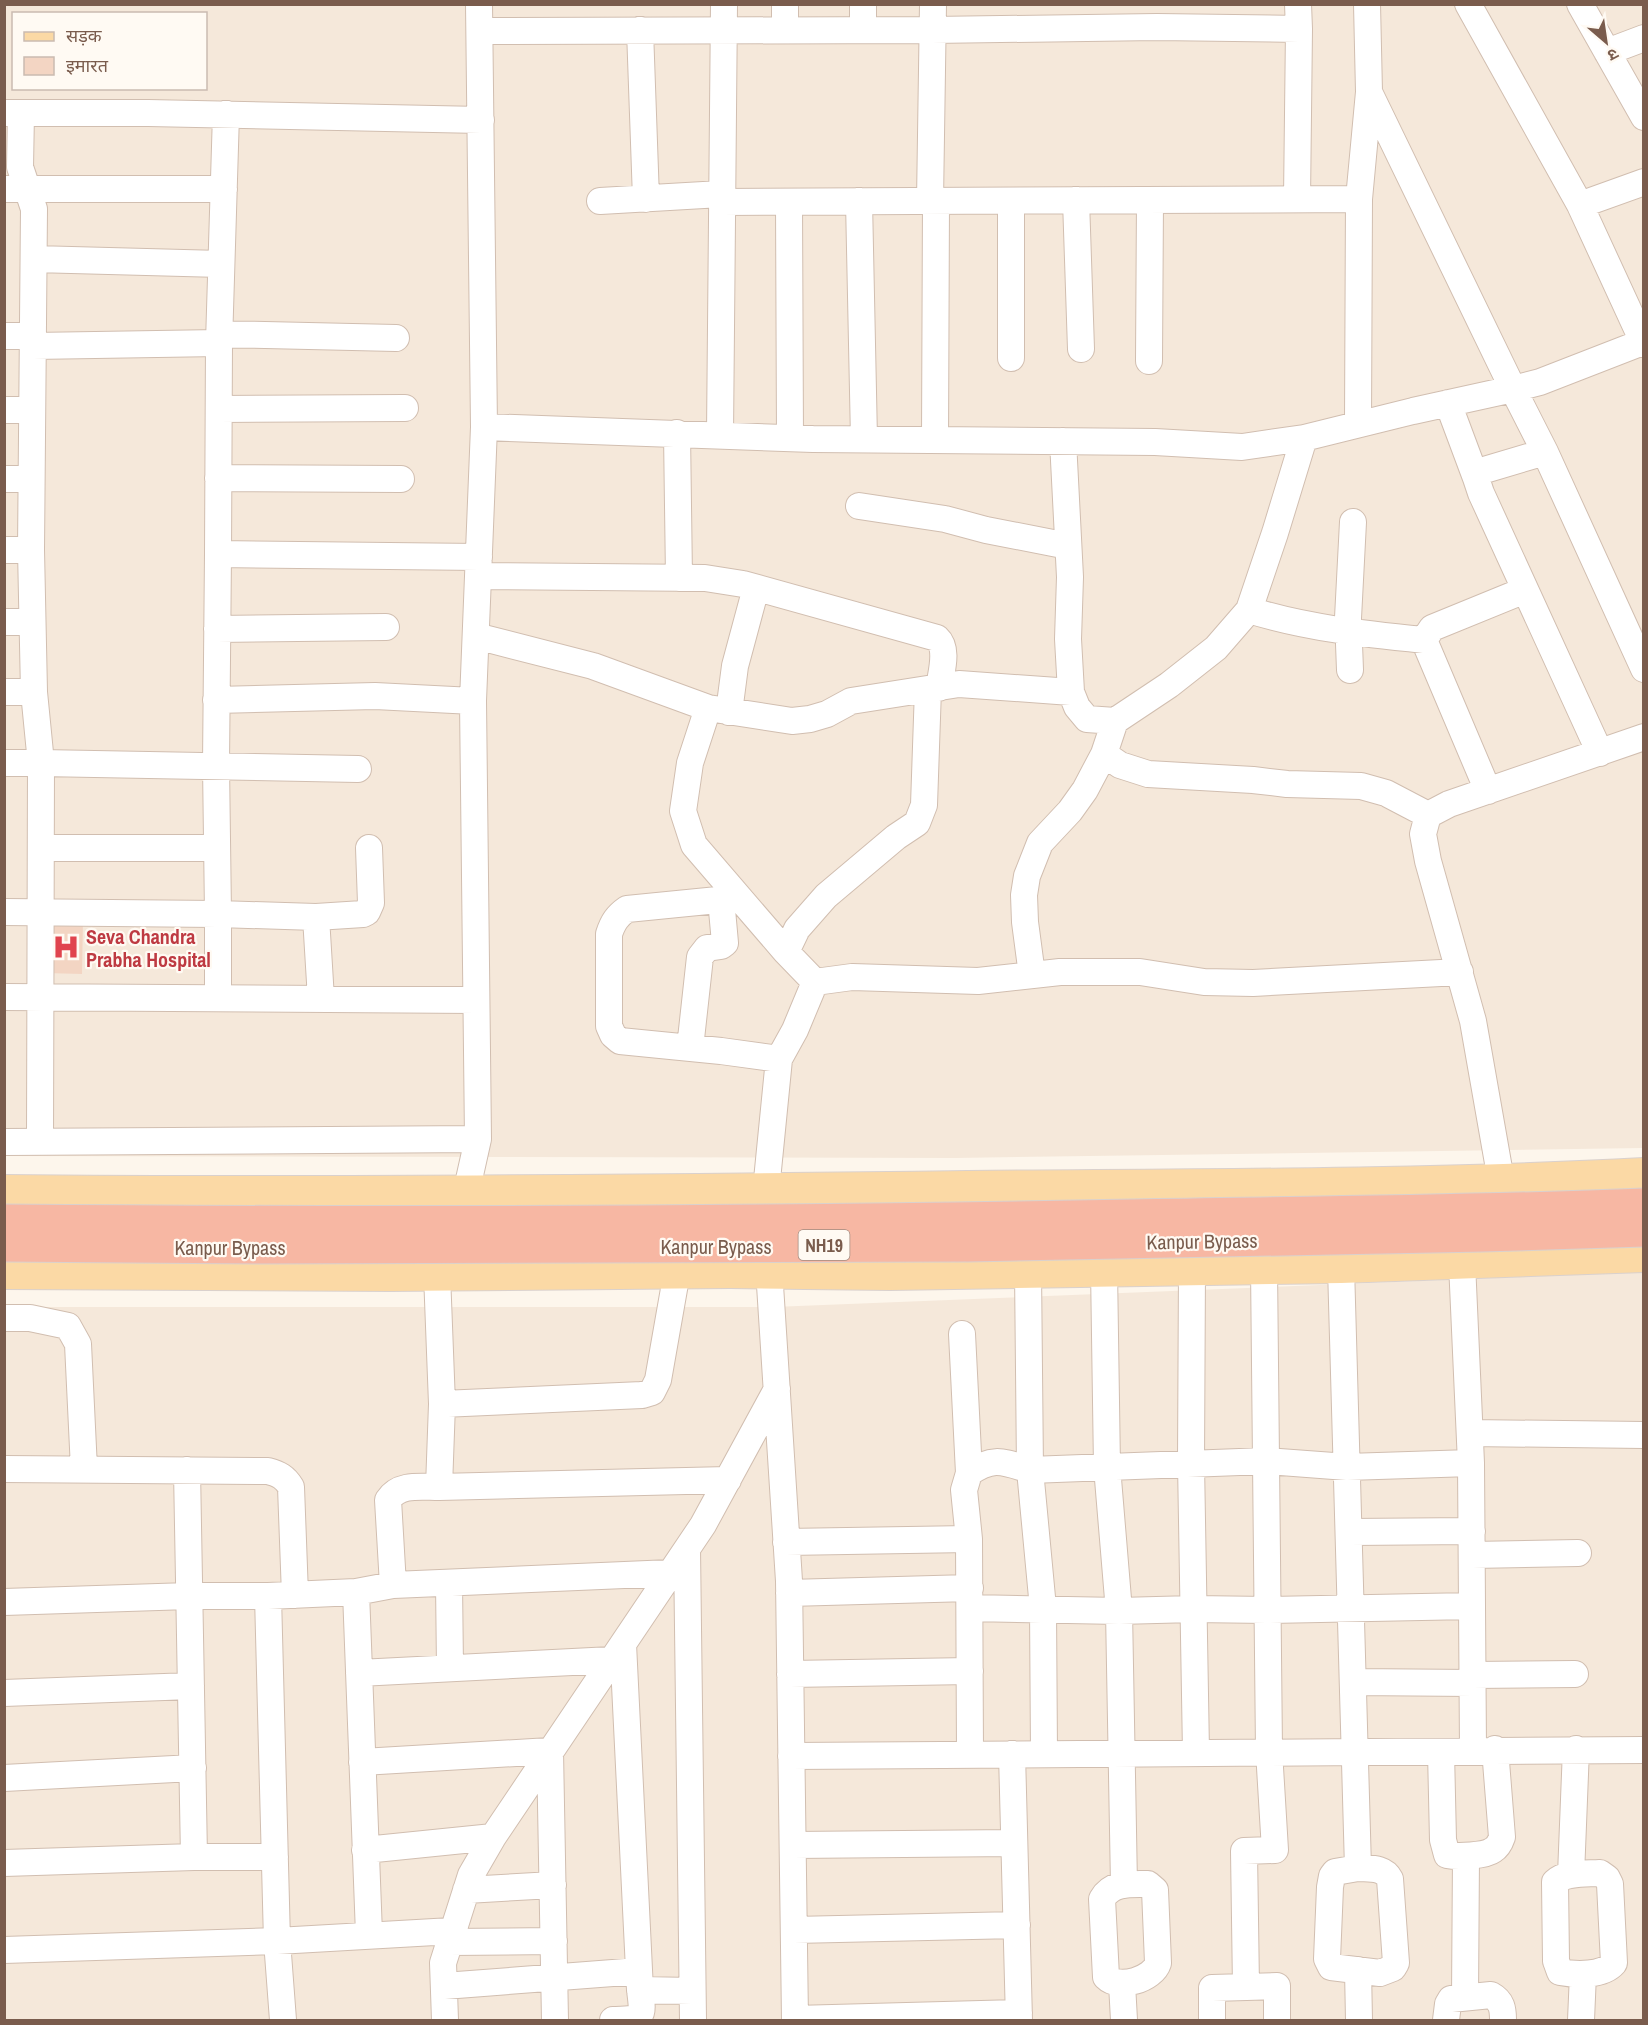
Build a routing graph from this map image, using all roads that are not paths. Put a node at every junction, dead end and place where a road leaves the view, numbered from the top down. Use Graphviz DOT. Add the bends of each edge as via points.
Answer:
graph roads {
  1 [pos="479,4"];
  2 [pos="724,4"];
  3 [pos="863,4"];
  4 [pos="933,4"];
  5 [pos="1367,4"];
  6 [pos="1468,4"];
  7 [pos="1580,4"];
  8 [pos="1078,16"];
  9 [pos="1156,16"];
  10 [pos="785,17"];
  11 [pos="1299,17"];
  12 [pos="640,30"];
  13 [pos="723,30"];
  14 [pos="863,30"];
  15 [pos="932,30"];
  16 [pos="480,31"];
  17 [pos="1644,38"];
  18 [pos="1607,52"];
  19 [pos="1369,93"];
  20 [pos="13,113"];
  21 [pos="226,114"];
  22 [pos="1644,117"];
  23 [pos="481,120"];
  24 [pos="1644,182"];
  25 [pos="17,189"];
  26 [pos="224,189"];
  27 [pos="721,198"];
  28 [pos="646,199"];
  29 [pos="1297,199"];
  30 [pos="1359,199"];
  31 [pos="1076,200"];
  32 [pos="1150,200"];
  33 [pos="600,201"];
  34 [pos="859,201"];
  35 [pos="933,201"];
  36 [pos="1011,201"];
  37 [pos="789,202"];
  38 [pos="1580,205"];
  39 [pos="34,259"];
  40 [pos="222,264"];
  41 [pos="4,336"];
  42 [pos="396,338"];
  43 [pos="219,339"];
  44 [pos="33,341"];
  45 [pos="1643,344"];
  46 [pos="1081,349"];
  47 [pos="1011,358"];
  48 [pos="1149,361"];
  49 [pos="1513,389"];
  50 [pos="1448,403"];
  51 [pos="405,408"];
  52 [pos="219,409"];
  53 [pos="4,410"];
  54 [pos="32,410"];
  55 [pos="1358,424"];
  56 [pos="484,427"];
  57 [pos="677,433"];
  58 [pos="720,435"];
  59 [pos="789,438"];
  60 [pos="1304,438"];
  61 [pos="864,439"];
  62 [pos="935,440"];
  63 [pos="1063,441"];
  64 [pos="1545,452"];
  65 [pos="4,478"];
  66 [pos="218,478"];
  67 [pos="1476,478"];
  68 [pos="32,479"];
  69 [pos="401,479"];
  70 [pos="859,506"];
  71 [pos="1353,522"];
  72 [pos="1068,546"];
  73 [pos="4,550"];
  74 [pos="31,550"];
  75 [pos="218,554"];
  76 [pos="478,566"];
  77 [pos="679,578"];
  78 [pos="756,588"];
  79 [pos="1525,590"];
  80 [pos="1249,610"];
  81 [pos="4,622"];
  82 [pos="32,622"];
  83 [pos="386,627"];
  84 [pos="217,629"];
  85 [pos="1348,633"];
  86 [pos="476,636"];
  87 [pos="1424,640"];
  88 [pos="1644,669"];
  89 [pos="1350,670"];
  90 [pos="934,688"];
  91 [pos="4,692"];
  92 [pos="34,692"];
  93 [pos="1071,692"];
  94 [pos="216,700"];
  95 [pos="473,701"];
  96 [pos="718,710"];
  97 [pos="1115,721"];
  98 [pos="1644,737"];
  99 [pos="1600,753"];
  100 [pos="1104,754"];
  101 [pos="4,762"];
  102 [pos="41,763"];
  103 [pos="216,765"];
  104 [pos="358,769"];
  105 [pos="1488,791"];
  106 [pos="1428,815"];
  107 [pos="41,848"];
  108 [pos="217,848"];
  109 [pos="369,848"];
  110 [pos="730,898"];
  111 [pos="4,912"];
  112 [pos="39,913"];
  113 [pos="218,914"];
  114 [pos="316,917"];
  115 [pos="786,952"];
  116 [pos="1460,972"];
  117 [pos="1032,975"];
  118 [pos="815,982"];
  119 [pos="4,997"];
  120 [pos="39,997"];
  121 [pos="218,998"];
  122 [pos="321,999"];
  123 [pos="476,1000"];
  124 [pos="690,1047"];
  125 [pos="779,1059"];
  126 [pos="478,1139"];
  127 [pos="4,1142"];
  128 [pos="40,1142"];
  129 [pos="1644,1174"];
  130 [pos="1501,1180"];
  131 [pos="766,1190"];
  132 [pos="4,1191"];
  133 [pos="466,1193"];
  134 [pos="1644,1205"];
  135 [pos="4,1221"];
  136 [pos="1644,1230"];
  137 [pos="4,1245"];
  138 [pos="1644,1256"];
  139 [pos="1462,1263"];
  140 [pos="1264,1267"];
  141 [pos="1341,1267"];
  142 [pos="1192,1268"];
  143 [pos="1104,1269"];
  144 [pos="1028,1270"];
  145 [pos="676,1272"];
  146 [pos="769,1272"];
  147 [pos="4,1273"];
  148 [pos="437,1274"];
  149 [pos="4,1318"];
  150 [pos="962,1334"];
  151 [pos="777,1389"];
  152 [pos="442,1404"];
  153 [pos="1470,1433"];
  154 [pos="1644,1435"];
  155 [pos="1266,1461"];
  156 [pos="1191,1463"];
  157 [pos="1472,1463"];
  158 [pos="1107,1467"];
  159 [pos="1347,1467"];
  160 [pos="4,1469"];
  161 [pos="84,1469"];
  162 [pos="187,1470"];
  163 [pos="1030,1470"];
  164 [pos="969,1473"];
  165 [pos="728,1480"];
  166 [pos="439,1487"];
  167 [pos="1350,1532"];
  168 [pos="969,1539"];
  169 [pos="786,1542"];
  170 [pos="1472,1543"];
  171 [pos="687,1549"];
  172 [pos="1578,1553"];
  173 [pos="671,1573"];
  174 [pos="449,1583"];
  175 [pos="393,1586"];
  176 [pos="356,1592"];
  177 [pos="789,1593"];
  178 [pos="295,1595"];
  179 [pos="189,1596"];
  180 [pos="268,1596"];
  181 [pos="970,1598"];
  182 [pos="4,1602"];
  183 [pos="1472,1606"];
  184 [pos="1351,1607"];
  185 [pos="1043,1608"];
  186 [pos="1194,1609"];
  187 [pos="1267,1610"];
  188 [pos="1119,1611"];
  189 [pos="617,1652"];
  190 [pos="450,1668"];
  191 [pos="970,1671"];
  192 [pos="359,1673"];
  193 [pos="790,1674"];
  194 [pos="1575,1674"];
  195 [pos="1472,1679"];
  196 [pos="1353,1683"];
  197 [pos="191,1686"];
  198 [pos="4,1693"];
  199 [pos="1484,1749"];
  200 [pos="1576,1749"];
  201 [pos="1644,1750"];
  202 [pos="550,1751"];
  203 [pos="1269,1751"];
  204 [pos="1354,1751"];
  205 [pos="1196,1752"];
  206 [pos="1441,1752"];
  207 [pos="1121,1753"];
  208 [pos="970,1754"];
  209 [pos="1012,1754"];
  210 [pos="1044,1754"];
  211 [pos="791,1756"];
  212 [pos="362,1762"];
  213 [pos="193,1768"];
  214 [pos="4,1778"];
  215 [pos="493,1837"];
  216 [pos="1014,1843"];
  217 [pos="793,1845"];
  218 [pos="365,1850"];
  219 [pos="1466,1856"];
  220 [pos="195,1857"];
  221 [pos="275,1857"];
  222 [pos="4,1863"];
  223 [pos="1358,1868"];
  224 [pos="1571,1875"];
  225 [pos="553,1885"];
  226 [pos="1124,1885"];
  227 [pos="466,1890"];
  228 [pos="1017,1925"];
  229 [pos="794,1930"];
  230 [pos="369,1934"];
  231 [pos="450,1937"];
  232 [pos="277,1941"];
  233 [pos="554,1941"];
  234 [pos="4,1950"];
  235 [pos="1358,1970"];
  236 [pos="1583,1974"];
  237 [pos="555,1979"];
  238 [pos="639,1980"];
  239 [pos="1122,1984"];
  240 [pos="444,1986"];
  241 [pos="1246,1987"];
  242 [pos="692,1991"];
  243 [pos="1465,1997"];
  244 [pos="1019,2017"];
  245 [pos="950,2018"];
  246 [pos="283,2020"];
  247 [pos="446,2020"];
  248 [pos="555,2020"];
  249 [pos="614,2020"];
  250 [pos="693,2020"];
  251 [pos="795,2020"];
  252 [pos="1124,2020"];
  253 [pos="1212,2020"];
  254 [pos="1277,2020"];
  255 [pos="1359,2020"];
  256 [pos="1446,2020"];
  257 [pos="1503,2020"];
  258 [pos="1581,2020"];
  1 -- 16 [label="street"];
  2 -- 13 [label="street"];
  3 -- 14 [label="street"];
  4 -- 15 [label="street"];
  5 -- 19 [label="street"];
  6 -- 38 [label="street"];
  7 -- 18 [label="street"];
  8 -- 9 [label="street"];
  8 -- 15 [label="street"];
  9 -- 11 [label="street"];
  10 -- 13 [label="street"];
  10 -- 14 [label="street"];
  11 -- 29 [label="street"];
  12 -- 13 [label="street"];
  12 -- 16 [label="street"];
  12 -- 28 [label="street"];
  13 -- 27 [label="street"];
  14 -- 15 [label="street"];
  15 -- 35 [label="street"];
  16 -- 23 [label="street"];
  17 -- 18 [label="street"];
  18 -- 22 [label="street"];
  19 -- 30 [label="street"];
  19 -- 49 [label="street"];
  20 -- 21 [label="street"];
  20 -- 25 [label="street" via="20,167"];
  21 -- 23 [label="street"];
  21 -- 26 [label="street"];
  23 -- 56 [label="street"];
  24 -- 38 [label="street"];
  25 -- 26 [label="street"];
  25 -- 39 [label="street" via="34,209"];
  26 -- 40 [label="street"];
  27 -- 28 [label="street"];
  27 -- 37 [label="street"];
  27 -- 58 [label="street"];
  28 -- 33 [label="street"];
  29 -- 30 [label="street"];
  29 -- 32 [label="street"];
  30 -- 55 [label="street"];
  31 -- 32 [label="street"];
  31 -- 36 [label="street"];
  31 -- 46 [label="street"];
  32 -- 48 [label="street"];
  34 -- 35 [label="street"];
  34 -- 37 [label="street"];
  34 -- 61 [label="street"];
  35 -- 36 [label="street"];
  35 -- 62 [label="street"];
  36 -- 47 [label="street"];
  37 -- 59 [label="street"];
  38 -- 45 [label="street"];
  39 -- 40 [label="street"];
  39 -- 44 [label="street"];
  40 -- 43 [label="street"];
  41 -- 44 [label="street"];
  42 -- 43 [label="street"];
  43 -- 44 [label="street"];
  43 -- 52 [label="street"];
  44 -- 54 [label="street"];
  45 -- 49 [label="street"];
  49 -- 50 [label="street"];
  49 -- 64 [label="street"];
  50 -- 55 [label="street"];
  50 -- 67 [label="street"];
  51 -- 52 [label="street"];
  52 -- 66 [label="street"];
  53 -- 54 [label="street"];
  54 -- 68 [label="street"];
  55 -- 60 [label="street"];
  56 -- 57 [label="street"];
  56 -- 76 [label="street"];
  57 -- 58 [label="street"];
  57 -- 77 [label="street"];
  58 -- 59 [label="street"];
  59 -- 61 [label="street"];
  60 -- 63 [label="street" via="1242,447"];
  60 -- 80 [label="street"];
  61 -- 62 [label="street"];
  62 -- 63 [label="street"];
  63 -- 72 [label="street"];
  64 -- 67 [label="street" via="1481,471"];
  64 -- 88 [label="street"];
  65 -- 68 [label="street"];
  66 -- 69 [label="street"];
  66 -- 75 [label="street"];
  67 -- 79 [label="street"];
  68 -- 74 [label="street"];
  70 -- 72 [label="street" via="945,519"];
  71 -- 85 [label="street"];
  72 -- 93 [label="street"];
  73 -- 74 [label="street"];
  74 -- 82 [label="street"];
  75 -- 76 [label="street"];
  75 -- 84 [label="street"];
  76 -- 77 [label="street"];
  76 -- 86 [label="street"];
  77 -- 78 [label="street" via="705,578"];
  78 -- 90 [label="street" via="937,638 944,650"];
  78 -- 96 [label="street" via="735,666"];
  79 -- 87 [label="street" via="1432,628"];
  79 -- 99 [label="street"];
  80 -- 85 [label="street"];
  80 -- 97 [label="street" via="1216,648"];
  81 -- 82 [label="street"];
  82 -- 92 [label="street"];
  83 -- 84 [label="street"];
  84 -- 94 [label="street"];
  85 -- 87 [label="street"];
  85 -- 89 [label="street"];
  86 -- 95 [label="street"];
  86 -- 96 [label="street" via="593,666"];
  87 -- 105 [label="street"];
  90 -- 93 [label="street" via="959,684"];
  90 -- 96 [label="street" via="850,701 827,714 792,721"];
  90 -- 115 [label="street" via="924,805 917,824 896,837 826,897 797,929"];
  91 -- 92 [label="street"];
  92 -- 102 [label="street"];
  93 -- 97 [label="street" via="1087,719"];
  94 -- 95 [label="street" via="375,696"];
  94 -- 103 [label="street"];
  95 -- 123 [label="street"];
  96 -- 110 [label="street" via="690,763 683,811 694,845"];
  97 -- 100 [label="street"];
  98 -- 99 [label="street"];
  99 -- 105 [label="street"];
  100 -- 106 [label="street" via="1120,765 1148,774 1361,786 1386,793"];
  100 -- 117 [label="street" via="1070,811 1040,843 1027,876 1025,922"];
  101 -- 102 [label="street"];
  102 -- 103 [label="street"];
  102 -- 107 [label="street"];
  103 -- 104 [label="street"];
  103 -- 108 [label="street"];
  105 -- 106 [label="street"];
  106 -- 116 [label="street" via="1424,834 1428,861"];
  107 -- 108 [label="street"];
  107 -- 112 [label="street"];
  108 -- 113 [label="street"];
  109 -- 114 [label="street" via="371,903 367,912"];
  110 -- 115 [label="street"];
  110 -- 124 [label="street" via="725,943 707,948 700,957"];
  110 -- 124 [label="street" via="627,909 618,915 609,934 609,1026 613,1035 620,1041"];
  111 -- 112 [label="street"];
  112 -- 113 [label="street"];
  112 -- 120 [label="street"];
  113 -- 114 [label="street"];
  113 -- 121 [label="street"];
  114 -- 122 [label="street"];
  115 -- 118 [label="street"];
  116 -- 117 [label="street" via="1253,983 1204,982 1140,972"];
  116 -- 130 [label="street" via="1473,1021"];
  117 -- 118 [label="street" via="978,981 852,977"];
  118 -- 125 [label="street"];
  119 -- 120 [label="street"];
  120 -- 121 [label="street"];
  120 -- 128 [label="street"];
  121 -- 122 [label="street"];
  122 -- 123 [label="street"];
  123 -- 126 [label="street"];
  124 -- 125 [label="street"];
  125 -- 131 [label="street"];
  126 -- 128 [label="street"];
  126 -- 133 [label="street"];
  127 -- 128 [label="street"];
  129 -- 130 [label="main road"];
  130 -- 131 [label="main road"];
  131 -- 133 [label="main road"];
  131 -- 146 [label="street"];
  132 -- 133 [label="main road"];
  134 -- 135 [label="highway, Kanpur Bypass / NH19, bridge" via="954,1220"];
  136 -- 137 [label="highway, Kanpur Bypass / NH19, bridge" via="969,1245"];
  138 -- 139 [label="main road"];
  139 -- 141 [label="main road"];
  139 -- 153 [label="street"];
  140 -- 141 [label="main road"];
  140 -- 142 [label="main road"];
  140 -- 155 [label="street"];
  141 -- 159 [label="street"];
  142 -- 143 [label="main road"];
  142 -- 156 [label="street"];
  143 -- 144 [label="main road"];
  143 -- 158 [label="street"];
  144 -- 146 [label="main road"];
  144 -- 163 [label="street"];
  145 -- 146 [label="main road"];
  145 -- 148 [label="main road"];
  145 -- 152 [label="street" via="658,1380 652,1392"];
  146 -- 151 [label="street"];
  147 -- 148 [label="main road"];
  148 -- 152 [label="street"];
  149 -- 161 [label="street" via="30,1318 68,1326 78,1344"];
  150 -- 164 [label="street"];
  151 -- 165 [label="street"];
  151 -- 169 [label="street"];
  152 -- 166 [label="street"];
  153 -- 154 [label="street"];
  153 -- 157 [label="street"];
  155 -- 156 [label="street"];
  155 -- 159 [label="street"];
  155 -- 187 [label="street"];
  156 -- 158 [label="street"];
  156 -- 186 [label="street"];
  157 -- 159 [label="street"];
  157 -- 170 [label="street"];
  158 -- 163 [label="street"];
  158 -- 188 [label="street"];
  159 -- 167 [label="street"];
  160 -- 161 [label="street"];
  161 -- 162 [label="street"];
  162 -- 178 [label="street" via="268,1471 286,1479 291,1486"];
  162 -- 179 [label="street"];
  163 -- 164 [label="street" via="998,1460 983,1463"];
  163 -- 185 [label="street"];
  164 -- 168 [label="street" via="964,1490"];
  165 -- 166 [label="street"];
  165 -- 171 [label="street"];
  166 -- 175 [label="street" via="402,1488 388,1500"];
  167 -- 170 [label="street"];
  167 -- 184 [label="street"];
  168 -- 169 [label="street"];
  168 -- 181 [label="street"];
  169 -- 177 [label="street"];
  170 -- 172 [label="street"];
  170 -- 183 [label="street"];
  171 -- 173 [label="street"];
  171 -- 242 [label="street"];
  173 -- 174 [label="street"];
  173 -- 189 [label="street"];
  174 -- 175 [label="street"];
  174 -- 190 [label="street"];
  175 -- 176 [label="street"];
  176 -- 178 [label="street"];
  176 -- 192 [label="street"];
  177 -- 181 [label="street"];
  177 -- 193 [label="street"];
  178 -- 180 [label="street"];
  179 -- 180 [label="street"];
  179 -- 182 [label="street"];
  179 -- 197 [label="street"];
  180 -- 221 [label="street"];
  181 -- 185 [label="street"];
  181 -- 191 [label="street"];
  183 -- 184 [label="street"];
  183 -- 195 [label="street"];
  184 -- 187 [label="street"];
  184 -- 196 [label="street"];
  185 -- 188 [label="street"];
  185 -- 210 [label="street"];
  186 -- 187 [label="street"];
  186 -- 188 [label="street"];
  186 -- 205 [label="street"];
  187 -- 203 [label="street"];
  188 -- 207 [label="street"];
  189 -- 190 [label="street"];
  189 -- 202 [label="street"];
  189 -- 238 [label="street"];
  190 -- 192 [label="street"];
  191 -- 193 [label="street"];
  191 -- 208 [label="street"];
  192 -- 212 [label="street"];
  193 -- 211 [label="street"];
  194 -- 195 [label="street"];
  195 -- 196 [label="street"];
  195 -- 199 [label="street"];
  196 -- 204 [label="street"];
  197 -- 198 [label="street"];
  197 -- 213 [label="street"];
  199 -- 200 [label="street"];
  199 -- 206 [label="street"];
  199 -- 219 [label="street" via="1502,1838 1496,1849"];
  200 -- 201 [label="street"];
  200 -- 224 [label="street"];
  202 -- 212 [label="street"];
  202 -- 215 [label="street"];
  202 -- 225 [label="street"];
  203 -- 204 [label="street"];
  203 -- 205 [label="street"];
  203 -- 241 [label="street" via="1275,1850 1244,1851"];
  204 -- 206 [label="street"];
  204 -- 223 [label="street"];
  205 -- 207 [label="street"];
  206 -- 219 [label="street" via="1445,1849 1447,1855"];
  207 -- 210 [label="street"];
  207 -- 226 [label="street"];
  208 -- 209 [label="street"];
  208 -- 211 [label="street"];
  209 -- 210 [label="street"];
  209 -- 216 [label="street"];
  211 -- 217 [label="street"];
  212 -- 218 [label="street"];
  213 -- 214 [label="street"];
  213 -- 220 [label="street"];
  215 -- 218 [label="street"];
  215 -- 227 [label="street"];
  216 -- 217 [label="street"];
  216 -- 228 [label="street"];
  217 -- 229 [label="street"];
  218 -- 230 [label="street"];
  219 -- 243 [label="street"];
  220 -- 221 [label="street"];
  220 -- 222 [label="street"];
  221 -- 232 [label="street"];
  223 -- 235 [label="street" via="1332,1876 1327,1959 1331,1967"];
  223 -- 235 [label="street" via="1380,1870 1390,1879 1396,1963 1380,1973"];
  224 -- 236 [label="street" via="1558,1879 1554,1887 1556,1961 1560,1972"];
  224 -- 236 [label="street" via="1600,1874 1610,1884 1614,1963 1605,1970"];
  225 -- 227 [label="street"];
  225 -- 233 [label="street"];
  226 -- 239 [label="street" via="1113,1887 1102,1899 1106,1977"];
  226 -- 239 [label="street" via="1148,1884 1155,1890 1158,1963 1150,1974"];
  227 -- 231 [label="street"];
  228 -- 229 [label="street"];
  228 -- 244 [label="street"];
  229 -- 251 [label="street"];
  230 -- 231 [label="street"];
  230 -- 232 [label="street"];
  231 -- 233 [label="street"];
  231 -- 240 [label="street" via="443,1963"];
  232 -- 234 [label="street"];
  232 -- 246 [label="street"];
  233 -- 237 [label="street"];
  235 -- 255 [label="street"];
  236 -- 258 [label="street"];
  237 -- 238 [label="street"];
  237 -- 240 [label="street"];
  237 -- 248 [label="street"];
  238 -- 242 [label="street"];
  238 -- 249 [label="street" via="642,2014"];
  239 -- 252 [label="street"];
  240 -- 247 [label="street"];
  241 -- 253 [label="street" via="1212,1988"];
  241 -- 254 [label="street" via="1277,1986"];
  242 -- 250 [label="street"];
  243 -- 256 [label="street" via="1448,2004"];
  243 -- 257 [label="street" via="1496,1998 1503,2008"];
  244 -- 245 [label="street"];
  245 -- 251 [label="street"];
}
